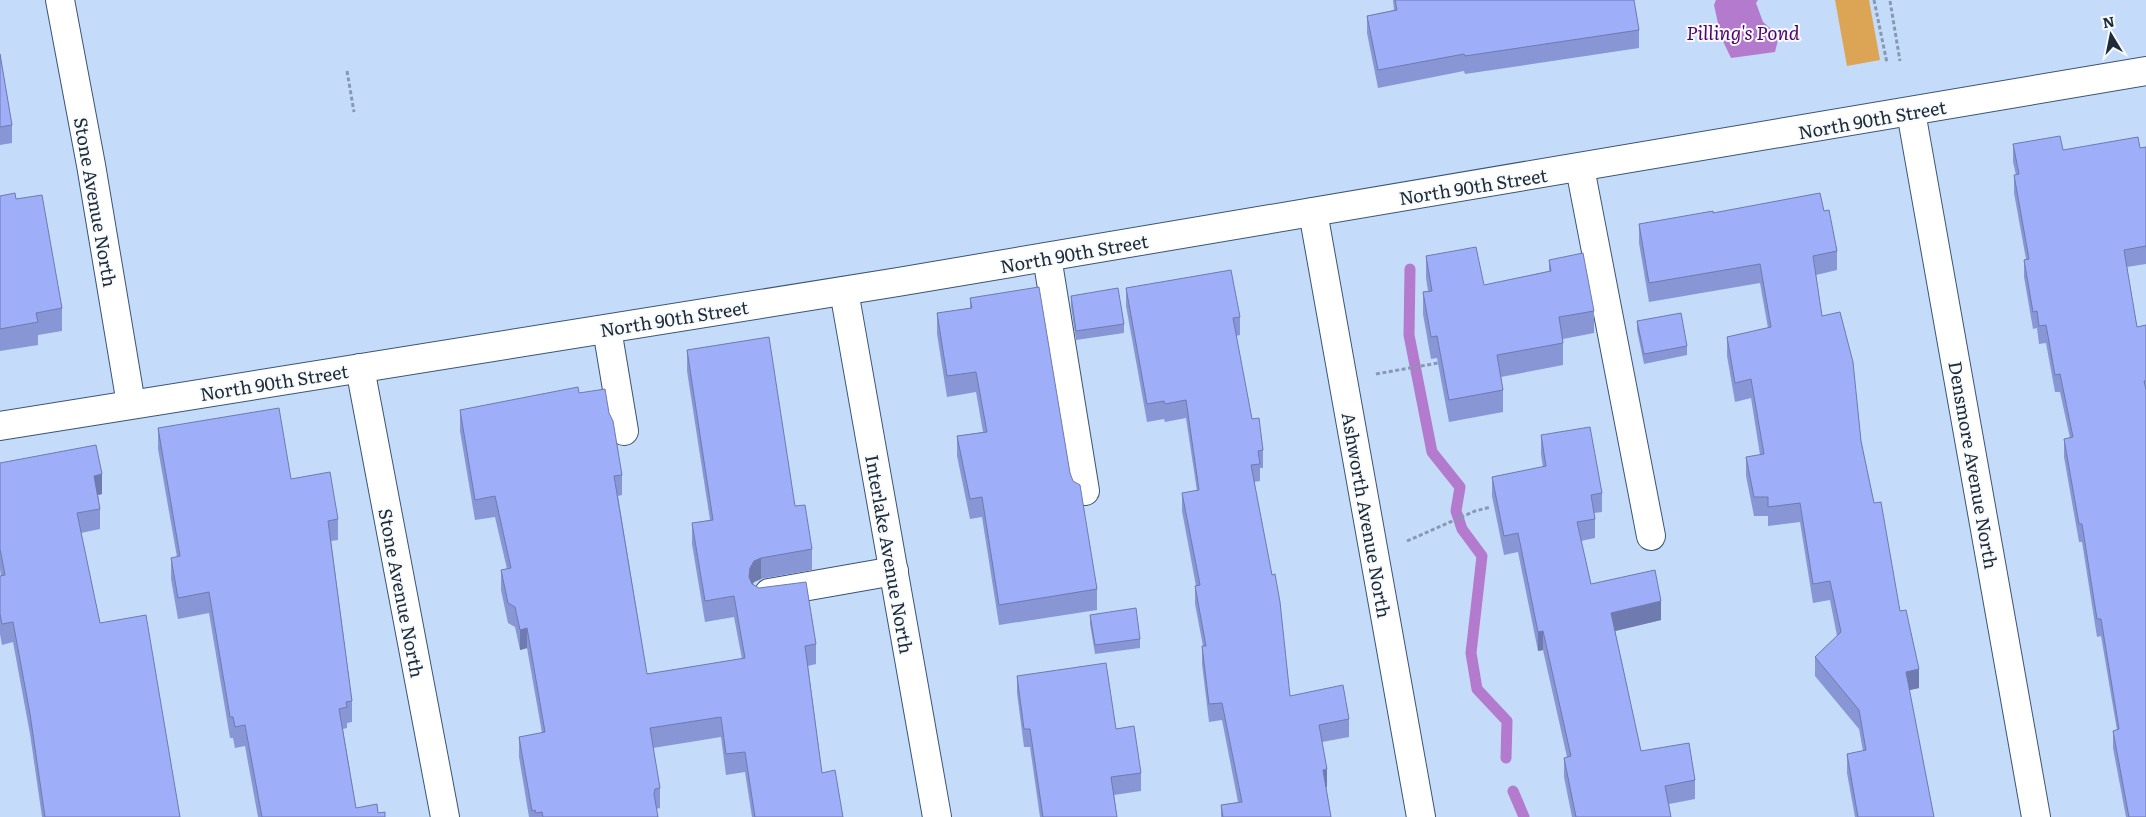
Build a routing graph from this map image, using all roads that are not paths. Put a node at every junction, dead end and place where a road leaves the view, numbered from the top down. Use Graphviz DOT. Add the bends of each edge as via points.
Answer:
graph roads {
  1 [pos="60,0"];
  2 [pos="2146,72"];
  3 [pos="1911,112"];
  4 [pos="1580,168"];
  5 [pos="1313,212"];
  6 [pos="1047,257"];
  7 [pos="844,291"];
  8 [pos="607,329"];
  9 [pos="360,368"];
  10 [pos="131,404"];
  11 [pos="0,426"];
  12 [pos="624,431"];
  13 [pos="1085,491"];
  14 [pos="1651,536"];
  15 [pos="894,571"];
  16 [pos="764,594"];
  17 [pos="445,817"];
  18 [pos="936,817"];
  19 [pos="1421,817"];
  20 [pos="2036,817"];
  1 -- 10 [label="street, Stone Avenue North"];
  2 -- 3 [label="street, North 90th Street"];
  3 -- 4 [label="street, North 90th Street"];
  3 -- 20 [label="street, Densmore Avenue North"];
  4 -- 5 [label="street, North 90th Street"];
  4 -- 14 [label="street"];
  5 -- 6 [label="street, North 90th Street"];
  5 -- 19 [label="street, Ashworth Avenue North"];
  6 -- 7 [label="street, North 90th Street"];
  6 -- 13 [label="street"];
  7 -- 8 [label="street, North 90th Street"];
  7 -- 15 [label="street, Interlake Avenue North"];
  8 -- 9 [label="street, North 90th Street"];
  8 -- 12 [label="street"];
  9 -- 10 [label="street, North 90th Street"];
  9 -- 17 [label="street, Stone Avenue North"];
  10 -- 11 [label="street, North 90th Street"];
  15 -- 16 [label="street"];
  15 -- 18 [label="street, Interlake Avenue North"];
}
